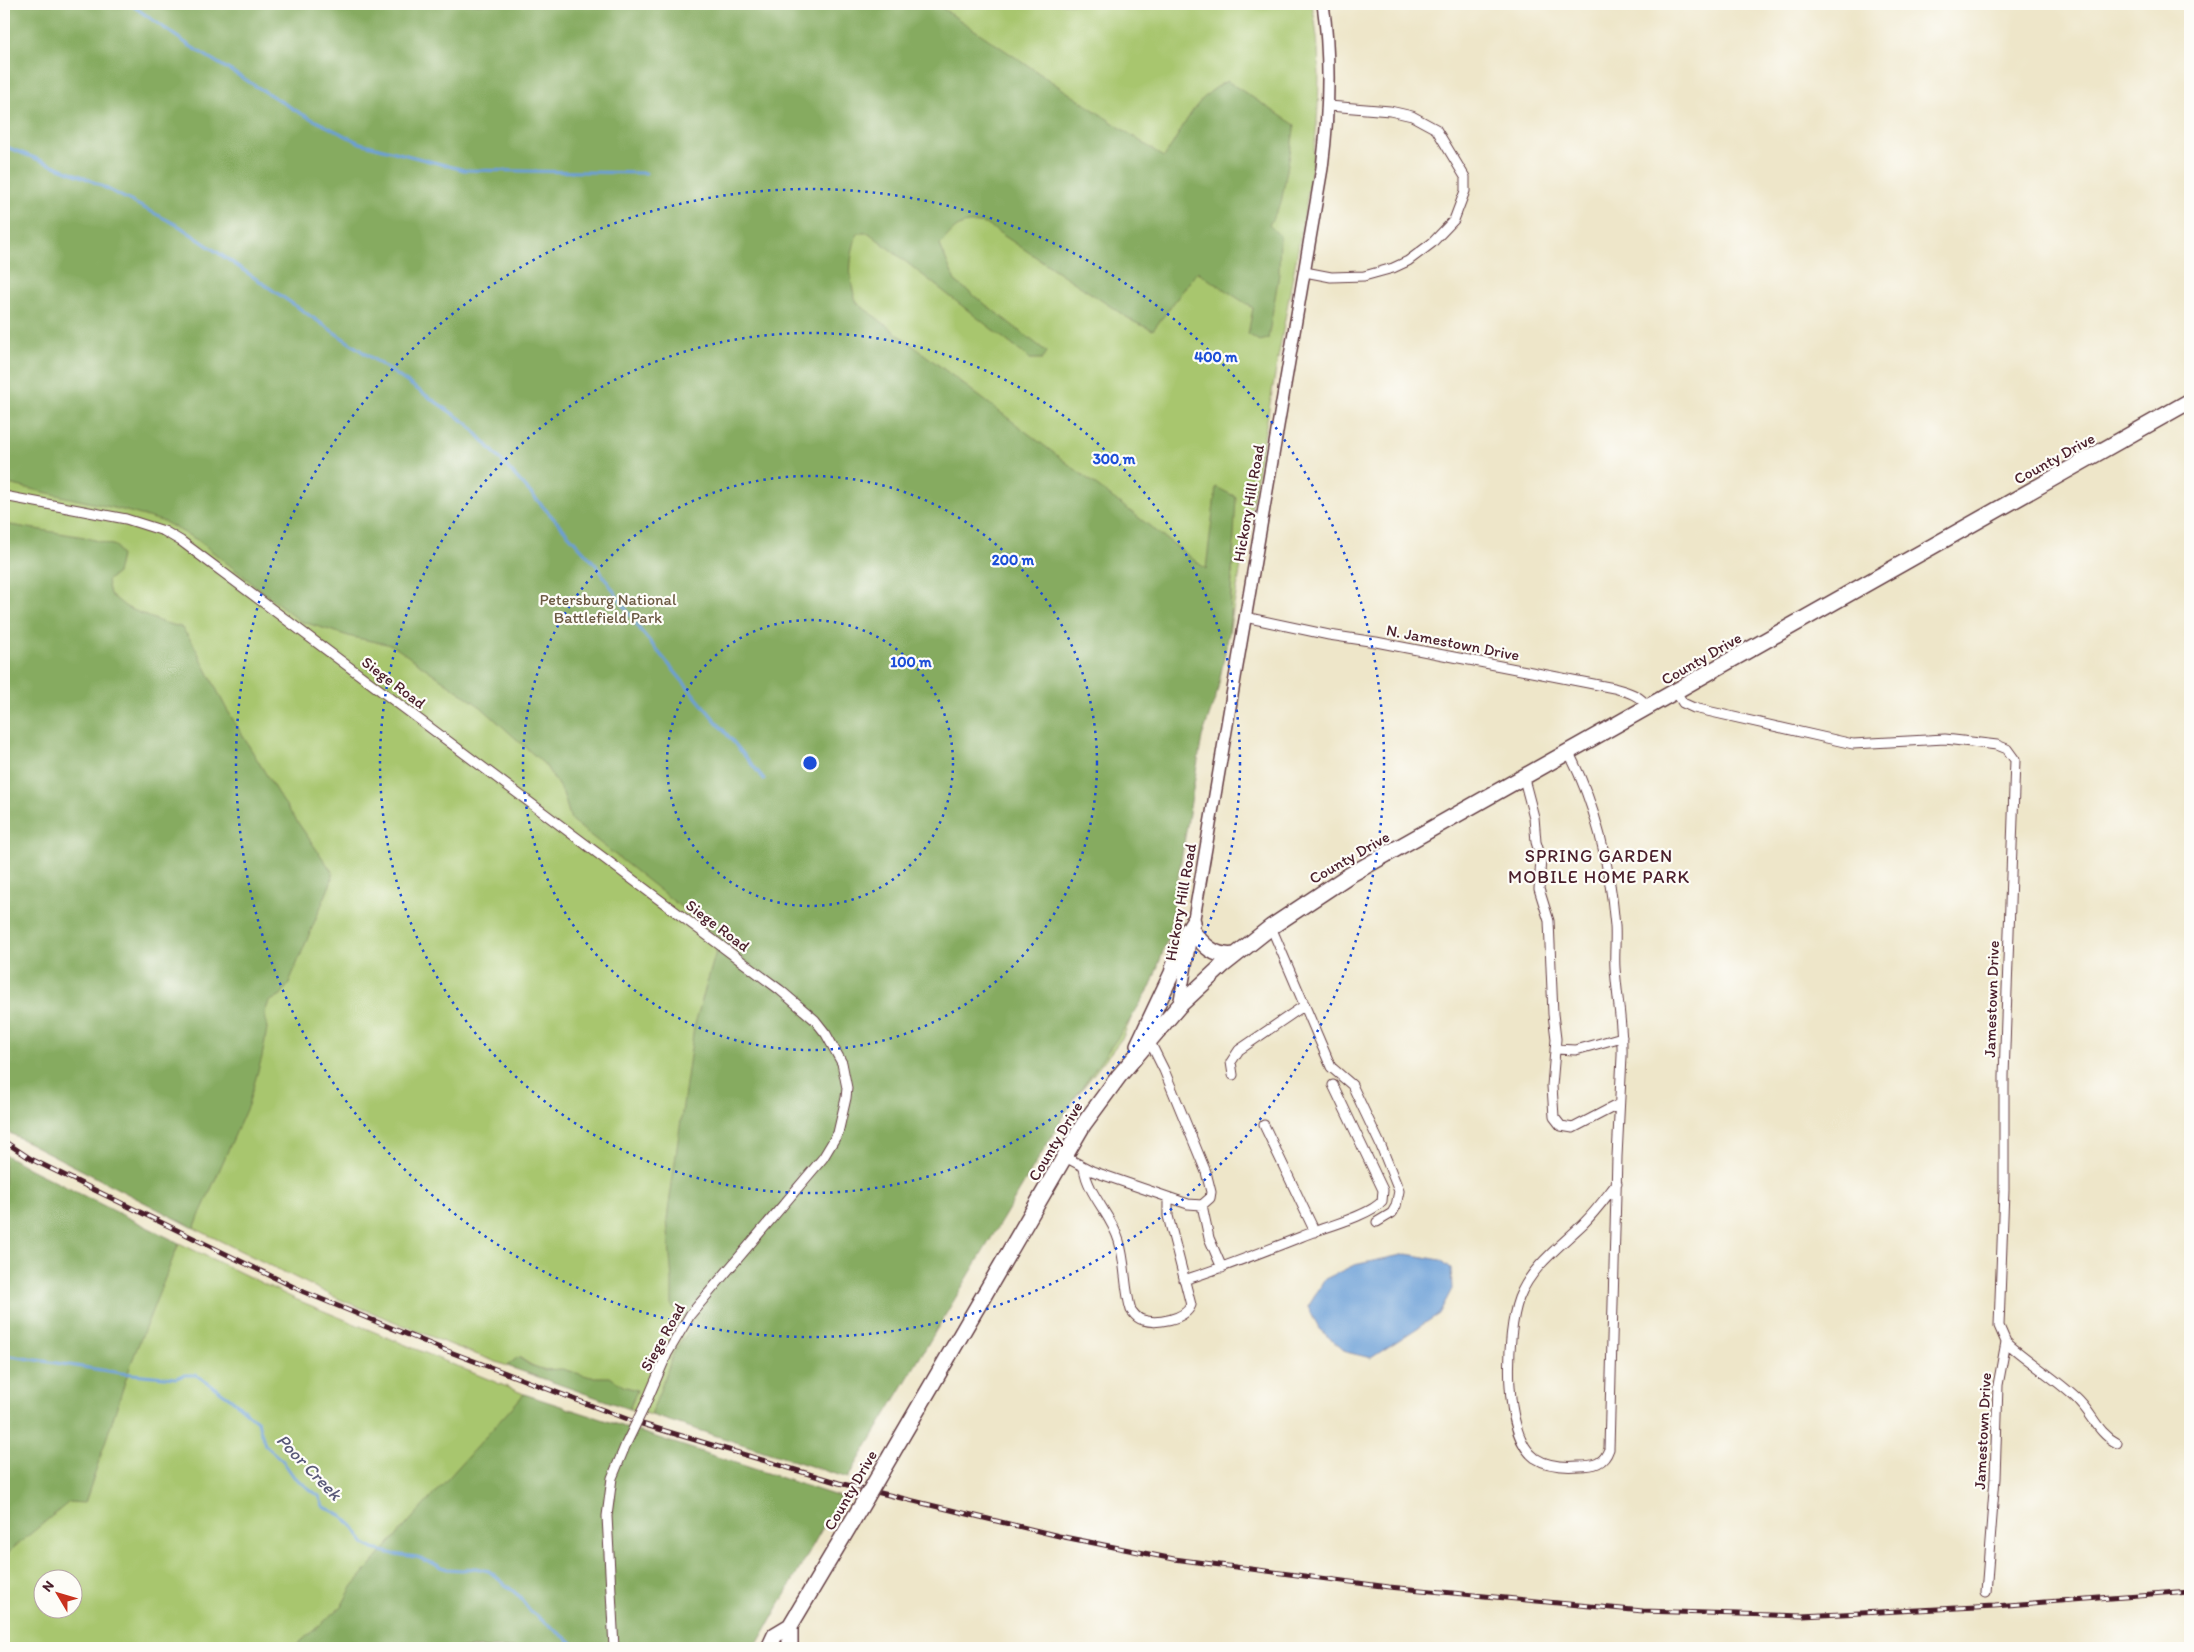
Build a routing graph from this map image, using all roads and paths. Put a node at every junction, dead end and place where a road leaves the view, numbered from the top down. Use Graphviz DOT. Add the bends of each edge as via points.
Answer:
graph roads {
  1 [pos="1323,4"];
  2 [pos="1329,106"];
  3 [pos="1305,272"];
  4 [pos="2190,401"];
  5 [pos="4,496"];
  6 [pos="1245,617"];
  7 [pos="1676,692"];
  8 [pos="1650,708"];
  9 [pos="1570,753"];
  10 [pos="1524,779"];
  11 [pos="1192,926"];
  12 [pos="1271,927"];
  13 [pos="1235,955"];
  14 [pos="1305,1005"];
  15 [pos="1179,1006"];
  16 [pos="1622,1037"];
  17 [pos="1149,1040"];
  18 [pos="1555,1049"];
  19 [pos="1130,1063"];
  20 [pos="1233,1075"];
  21 [pos="1334,1085"];
  22 [pos="1619,1104"];
  23 [pos="1264,1125"];
  24 [pos="1065,1157"];
  25 [pos="1084,1168"];
  26 [pos="1617,1182"];
  27 [pos="1168,1198"];
  28 [pos="1202,1205"];
  29 [pos="1377,1222"];
  30 [pos="1315,1232"];
  31 [pos="1222,1268"];
  32 [pos="1184,1280"];
  33 [pos="2006,1342"];
  34 [pos="2117,1443"];
  35 [pos="1986,1593"];
  36 [pos="790,1626"];
  37 [pos="614,1648"];
  38 [pos="769,1648"];
  39 [pos="790,1648"];
  1 -- 2 [label="street, Hickory Hill Road" via="1329,60"];
  2 -- 3 [label="street, Hickory Hill Road"];
  2 -- 3 [label="street" via="1390,111 1412,116 1436,129 1465,177 1466,191 1454,220 1432,243 1408,260 1364,276 1331,277"];
  3 -- 6 [label="street, Hickory Hill Road"];
  4 -- 7 [label="highway, County Drive"];
  5 -- 37 [label="street, Siege Road, bridge" via="126,519 148,525 181,541 780,990 815,1020 842,1063 847,1088 838,1133 823,1158 690,1315 667,1354 612,1478 607,1516"];
  6 -- 8 [label="street, N. Jamestown Drive" via="1320,634 1614,688 1631,693"];
  6 -- 11 [label="street, Hickory Hill Road"];
  7 -- 8 [label="highway, County Drive"];
  7 -- 33 [label="street, Jamestown Drive" via="1683,702 1694,708 1853,744 1945,740 1997,745 2012,754 2016,775 2004,1076 1999,1326"];
  8 -- 9 [label="highway, County Drive"];
  9 -- 10 [label="highway, County Drive"];
  9 -- 16 [label="street" via="1584,782 1602,838 1615,926 1615,973"];
  10 -- 12 [label="highway, County Drive" via="1348,876"];
  10 -- 18 [label="street" via="1541,858 1539,889 1549,921"];
  11 -- 13 [label="highway" via="1212,951"];
  11 -- 15 [label="street, Hickory Hill Road"];
  11 -- 19 [label="highway" via="1180,943 1172,973"];
  12 -- 13 [label="highway, County Drive"];
  12 -- 14 [label="street"];
  13 -- 15 [label="highway, County Drive"];
  14 -- 20 [label="street" via="1239,1050 1231,1062"];
  14 -- 29 [label="street" via="1331,1067 1352,1085 1398,1191 1392,1213"];
  15 -- 17 [label="highway, County Drive"];
  16 -- 18 [label="street" via="1576,1050"];
  16 -- 22 [label="street"];
  17 -- 19 [label="highway, County Drive"];
  17 -- 28 [label="street" via="1206,1172 1211,1192 1210,1198"];
  18 -- 22 [label="street" via="1552,1103 1554,1117 1561,1126 1573,1128"];
  19 -- 24 [label="highway, County Drive" via="1092,1113"];
  21 -- 30 [label="street" via="1384,1196 1376,1208"];
  22 -- 26 [label="street"];
  23 -- 30 [label="street"];
  24 -- 25 [label="street"];
  24 -- 36 [label="highway, County Drive, bridge"];
  25 -- 27 [label="street"];
  25 -- 32 [label="street" via="1088,1184 1112,1221 1119,1241 1134,1315 1154,1321 1185,1312 1191,1306"];
  26 -- 26 [label="street" via="1609,1449 1602,1461 1591,1466 1544,1462 1529,1452 1513,1417 1510,1386 1515,1312 1533,1274 1585,1222"];
  27 -- 28 [label="street"];
  27 -- 32 [label="street" via="1168,1216"];
  28 -- 31 [label="street" via="1209,1238"];
  30 -- 31 [label="street"];
  31 -- 32 [label="street"];
  33 -- 34 [label="street" via="2074,1396 2102,1433"];
  33 -- 35 [label="street, Jamestown Drive" via="1998,1385"];
  36 -- 38 [label="highway, County Drive" via="775,1635"];
  36 -- 39 [label="highway"];
}
